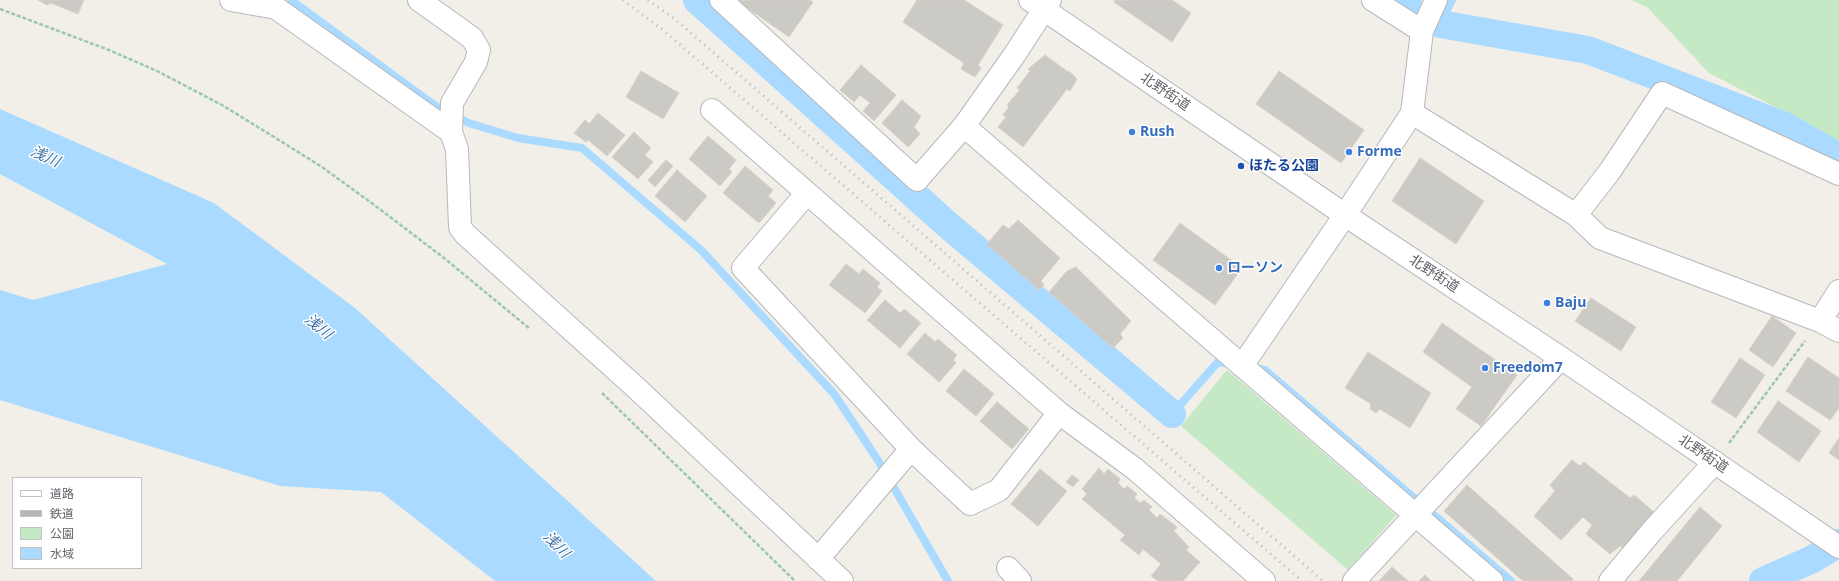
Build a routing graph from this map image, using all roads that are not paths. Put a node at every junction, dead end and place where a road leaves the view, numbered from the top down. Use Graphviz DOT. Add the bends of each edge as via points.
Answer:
graph roads {
  1 [pos="231,0"];
  2 [pos="419,0"];
  3 [pos="721,0"];
  4 [pos="1373,0"];
  5 [pos="1436,0"];
  6 [pos="1041,3"];
  7 [pos="277,4"];
  8 [pos="1422,31"];
  9 [pos="712,110"];
  10 [pos="1412,113"];
  11 [pos="964,126"];
  12 [pos="451,132"];
  13 [pos="1839,174"];
  14 [pos="807,193"];
  15 [pos="1576,214"];
  16 [pos="1345,215"];
  17 [pos="1839,291"];
  18 [pos="1820,321"];
  19 [pos="1839,331"];
  20 [pos="1561,358"];
  21 [pos="1242,366"];
  22 [pos="1059,413"];
  23 [pos="911,449"];
  24 [pos="1715,462"];
  25 [pos="1416,515"];
  26 [pos="1839,547"];
  27 [pos="818,559"];
  28 [pos="842,581"];
  29 [pos="1264,581"];
  30 [pos="1354,581"];
  31 [pos="1492,581"];
  32 [pos="1610,581"];
  1 -- 7 [label="street"];
  2 -- 12 [label="street" via="472,38 479,50 476,62 452,103"];
  3 -- 11 [label="street" via="917,180"];
  4 -- 8 [label="street"];
  5 -- 8 [label="street"];
  6 -- 11 [label="street" via="1015,54"];
  6 -- 16 [label="street, 北野街道"];
  7 -- 12 [label="street"];
  8 -- 10 [label="street"];
  9 -- 14 [label="street"];
  10 -- 15 [label="street"];
  10 -- 16 [label="street"];
  11 -- 21 [label="street"];
  12 -- 27 [label="street" via="457,149 460,227 465,234 627,380"];
  13 -- 15 [label="street" via="1662,93 1610,171"];
  14 -- 22 [label="street"];
  14 -- 23 [label="street" via="743,268"];
  15 -- 18 [label="street" via="1600,238"];
  16 -- 20 [label="street, 北野街道"];
  16 -- 21 [label="street"];
  17 -- 18 [label="street"];
  18 -- 19 [label="street"];
  20 -- 24 [label="street, 北野街道"];
  20 -- 25 [label="street"];
  21 -- 25 [label="street"];
  22 -- 23 [label="street" via="999,490 970,504"];
  22 -- 29 [label="street" via="1135,469"];
  23 -- 27 [label="street"];
  24 -- 26 [label="street, 北野街道"];
  24 -- 32 [label="street"];
  25 -- 30 [label="street"];
  25 -- 31 [label="street"];
  27 -- 28 [label="street"];
}
